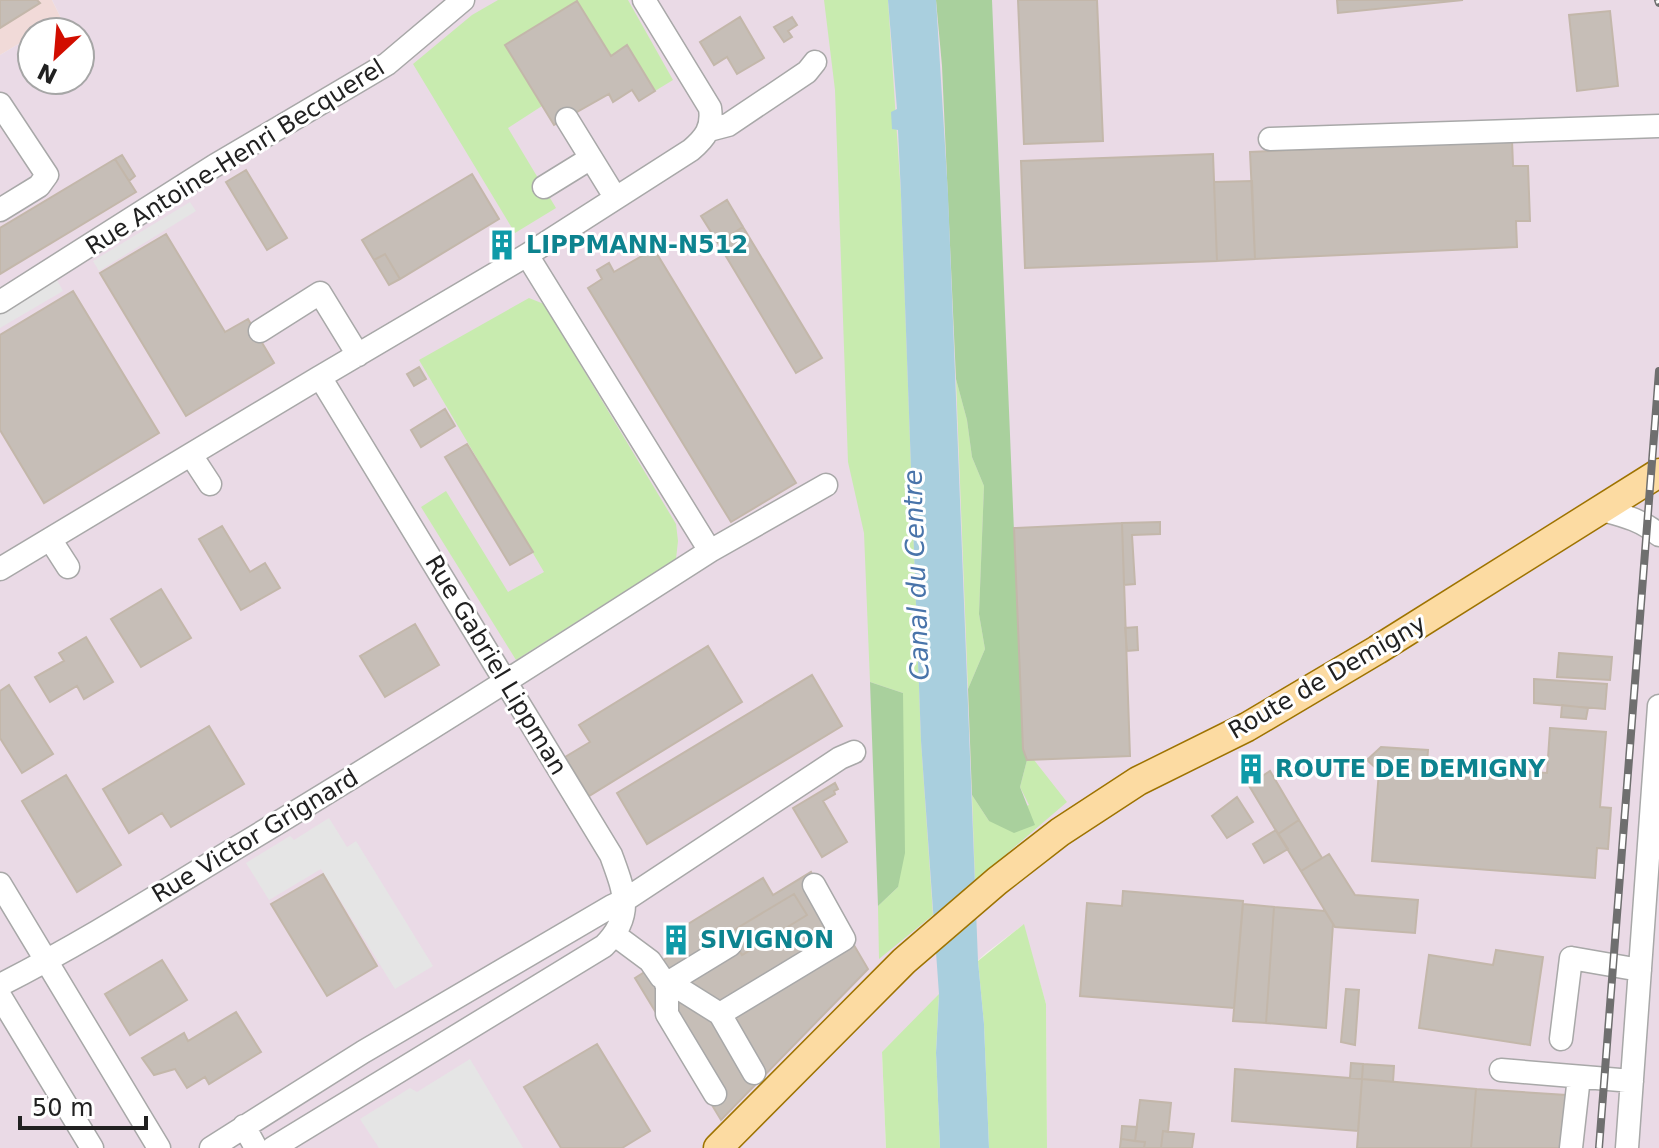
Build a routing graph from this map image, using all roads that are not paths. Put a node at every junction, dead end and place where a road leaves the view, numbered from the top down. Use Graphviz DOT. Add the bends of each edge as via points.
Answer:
graph roads {
  1 [pos="463,0"];
  2 [pos="644,0"];
  3 [pos="815,62"];
  4 [pos="0,104"];
  5 [pos="567,119"];
  6 [pos="1659,126"];
  7 [pos="709,130"];
  8 [pos="1270,139"];
  9 [pos="591,158"];
  10 [pos="544,187"];
  11 [pos="615,197"];
  12 [pos="0,210"];
  13 [pos="527,255"];
  14 [pos="0,302"];
  15 [pos="260,331"];
  16 [pos="358,355"];
  17 [pos="320,377"];
  18 [pos="191,455"];
  19 [pos="1659,473"];
  20 [pos="210,484"];
  21 [pos="826,485"];
  22 [pos="1599,509"];
  23 [pos="1659,535"];
  24 [pos="50,539"];
  25 [pos="710,551"];
  26 [pos="68,567"];
  27 [pos="0,569"];
  28 [pos="507,681"];
  29 [pos="1659,706"];
  30 [pos="854,752"];
  31 [pos="0,884"];
  32 [pos="814,885"];
  33 [pos="625,900"];
  34 [pos="615,935"];
  35 [pos="730,945"];
  36 [pos="47,961"];
  37 [pos="1640,970"];
  38 [pos="668,982"];
  39 [pos="0,985"];
  40 [pos="0,996"];
  41 [pos="720,1014"];
  42 [pos="1561,1039"];
  43 [pos="363,1052"];
  44 [pos="1501,1070"];
  45 [pos="754,1073"];
  46 [pos="1579,1077"];
  47 [pos="1632,1081"];
  48 [pos="381,1082"];
  49 [pos="715,1094"];
  50 [pos="244,1126"];
  51 [pos="92,1148"];
  52 [pos="159,1148"];
  53 [pos="211,1148"];
  54 [pos="256,1148"];
  55 [pos="273,1148"];
  56 [pos="718,1148"];
  57 [pos="1571,1148"];
  58 [pos="1627,1148"];
  1 -- 14 [label="street, Rue Antoine-Henri Becquerel" via="387,64"];
  2 -- 7 [label="street" via="710,108"];
  3 -- 7 [label="street" via="728,125"];
  4 -- 12 [label="street" via="47,175 39,186"];
  5 -- 9 [label="street"];
  6 -- 8 [label="street"];
  7 -- 11 [label="street" via="691,150"];
  9 -- 10 [label="street"];
  9 -- 11 [label="street"];
  11 -- 13 [label="street"];
  13 -- 16 [label="street"];
  13 -- 25 [label="street"];
  15 -- 16 [label="street" via="320,293"];
  16 -- 17 [label="street"];
  17 -- 18 [label="street"];
  17 -- 28 [label="street, Rue Gabriel Lippman"];
  18 -- 20 [label="street"];
  18 -- 24 [label="street"];
  19 -- 22 [label="main road, Route de Demigny"];
  21 -- 25 [label="street, Rue Victor Grignard"];
  22 -- 23 [label="street" via="1647,524"];
  22 -- 56 [label="main road, Route de Demigny" via="1377,650 1247,727 1138,781 1060,832 904,961"];
  24 -- 26 [label="street"];
  24 -- 27 [label="street"];
  25 -- 28 [label="street, Rue Victor Grignard"];
  28 -- 33 [label="street, Rue Gabriel Lippman" via="611,855"];
  28 -- 36 [label="street, Rue Victor Grignard"];
  29 -- 37 [label="street"];
  30 -- 33 [label="street"];
  31 -- 36 [label="street"];
  32 -- 41 [label="street" via="844,939"];
  33 -- 34 [label="street"];
  33 -- 43 [label="street"];
  34 -- 38 [label="street"];
  34 -- 48 [label="street"];
  35 -- 38 [label="street"];
  36 -- 39 [label="street, Rue Victor Grignard"];
  36 -- 52 [label="street"];
  37 -- 42 [label="street" via="1571,958"];
  37 -- 47 [label="street"];
  38 -- 41 [label="street"];
  38 -- 49 [label="street" via="667,1014"];
  40 -- 51 [label="street"];
  41 -- 45 [label="street"];
  43 -- 48 [label="street"];
  43 -- 50 [label="street"];
  44 -- 46 [label="street"];
  46 -- 47 [label="street"];
  46 -- 57 [label="street"];
  47 -- 58 [label="street"];
  48 -- 55 [label="street"];
  50 -- 53 [label="street"];
  50 -- 54 [label="street"];
}
